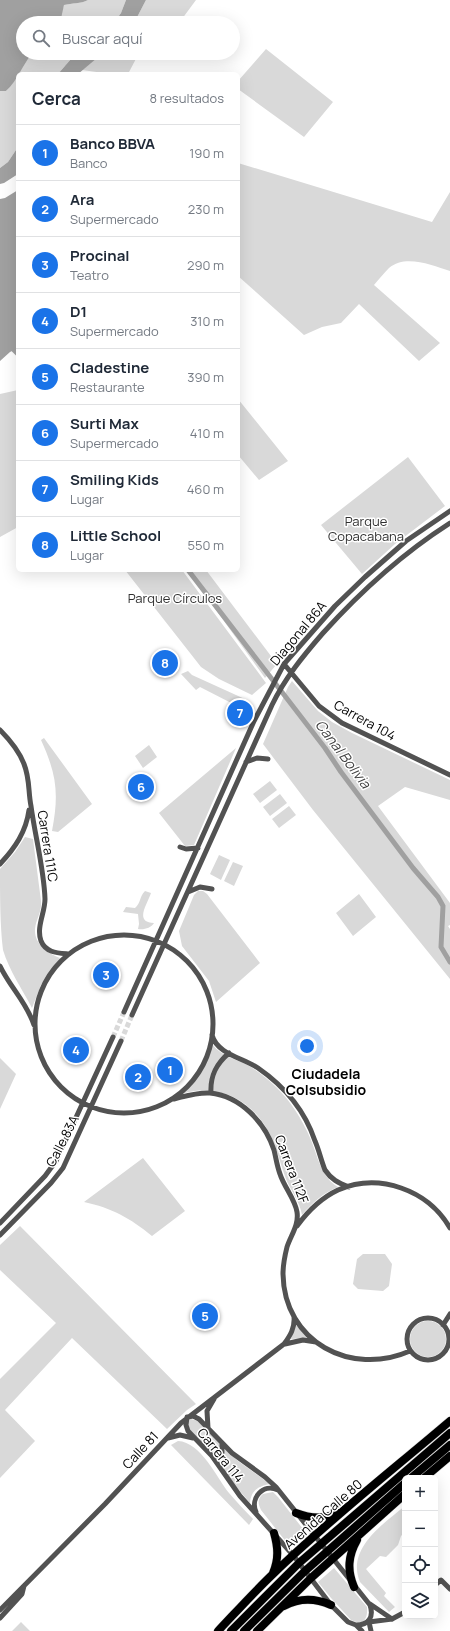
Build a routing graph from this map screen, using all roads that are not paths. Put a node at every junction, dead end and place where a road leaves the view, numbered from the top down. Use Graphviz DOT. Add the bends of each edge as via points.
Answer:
graph roads {
  1 [pos="450,511"];
  2 [pos="450,523"];
  3 [pos="284,664"];
  4 [pos="290,672"];
  5 [pos="0,730"];
  6 [pos="268,759"];
  7 [pos="246,762"];
  8 [pos="450,775"];
  9 [pos="30,804"];
  10 [pos="180,847"];
  11 [pos="198,848"];
  12 [pos="0,864"];
  13 [pos="212,889"];
  14 [pos="188,892"];
  15 [pos="156,941"];
  16 [pos="164,945"];
  17 [pos="70,954"];
  18 [pos="145,965"];
  19 [pos="0,966"];
  20 [pos="153,969"];
  21 [pos="36,1029"];
  22 [pos="212,1034"];
  23 [pos="229,1053"];
  24 [pos="97,1073"];
  25 [pos="105,1076"];
  26 [pos="211,1093"];
  27 [pos="171,1100"];
  28 [pos="83,1103"];
  29 [pos="91,1107"];
  30 [pos="349,1187"];
  31 [pos="0,1222"];
  32 [pos="450,1228"];
  33 [pos="295,1229"];
  34 [pos="0,1235"];
  35 [pos="293,1314"];
  36 [pos="450,1314"];
  37 [pos="443,1325"];
  38 [pos="318,1343"];
  39 [pos="284,1344"];
  40 [pos="410,1351"];
  41 [pos="217,1396"];
  42 [pos="187,1417"];
  43 [pos="450,1421"];
  44 [pos="209,1428"];
  45 [pos="450,1433"];
  46 [pos="195,1439"];
  47 [pos="165,1440"];
  48 [pos="222,1444"];
  49 [pos="450,1445"];
  50 [pos="212,1456"];
  51 [pos="450,1456"];
  52 [pos="415,1475"];
  53 [pos="428,1475"];
  54 [pos="402,1486"];
  55 [pos="279,1491"];
  56 [pos="402,1497"];
  57 [pos="346,1508"];
  58 [pos="296,1513"];
  59 [pos="258,1515"];
  60 [pos="274,1533"];
  61 [pos="362,1533"];
  62 [pos="314,1536"];
  63 [pos="321,1544"];
  64 [pos="326,1552"];
  65 [pos="293,1555"];
  66 [pos="332,1559"];
  67 [pos="300,1563"];
  68 [pos="305,1571"];
  69 [pos="271,1575"];
  70 [pos="311,1578"];
  71 [pos="437,1583"];
  72 [pos="354,1587"];
  73 [pos="450,1589"];
  74 [pos="368,1602"];
  75 [pos="331,1605"];
  76 [pos="2,1609"];
  77 [pos="275,1612"];
  78 [pos="402,1614"];
  79 [pos="0,1617"];
  80 [pos="392,1619"];
  81 [pos="369,1622"];
  82 [pos="356,1626"];
  83 [pos="218,1631"];
  84 [pos="231,1631"];
  85 [pos="244,1631"];
  86 [pos="256,1631"];
  87 [pos="362,1631"];
  88 [pos="371,1631"];
  1 -- 3 [label="street, Diagonal 86A" via="406,542 365,577"];
  2 -- 4 [label="street, Diagonal 86A" via="414,548 369,586 342,612"];
  3 -- 4 [label="street, Carrera 104"];
  3 -- 11 [label="street, Diagonal 86A" via="254,721"];
  4 -- 7 [label="street, Diagonal 86A" via="275,698"];
  4 -- 8 [label="street, Carrera 104" via="319,706 342,723"];
  5 -- 9 [label="street, Carrera 111C" via="24,763 29,783"];
  6 -- 7 [label="street" via="257,758"];
  7 -- 14 [label="street, Diagonal 86A"];
  9 -- 12 [label="street" via="21,837"];
  9 -- 17 [label="street, Carrera 111C" via="45,895 39,933 41,941 51,951"];
  10 -- 11 [label="street" via="186,850"];
  11 -- 15 [label="street, Diagonal 86A"];
  13 -- 14 [label="street" via="200,887"];
  14 -- 16 [label="street, Diagonal 86A"];
  15 -- 16 [label="street"];
  15 -- 17 [label="street" via="120,935 85,944"];
  15 -- 18 [label="street"];
  16 -- 20 [label="street"];
  16 -- 22 [label="street" via="177,953 198,975 210,1003"];
  17 -- 21 [label="street" via="59,964 44,987 37,1007"];
  18 -- 20 [label="street"];
  18 -- 20 [label="street" via="124,1011 132,1015"];
  19 -- 21 [label="street" via="27,1007"];
  21 -- 28 [label="street" via="42,1059 50,1072 70,1095"];
  22 -- 23 [label="street" via="216,1043"];
  22 -- 27 [label="street" via="203,1065 184,1090"];
  23 -- 26 [label="street" via="214,1071"];
  23 -- 30 [label="street" via="263,1072 293,1101 310,1127 325,1170 334,1181"];
  24 -- 25 [label="street"];
  24 -- 25 [label="street, Calle 83A" via="113,1037 120,1041"];
  24 -- 28 [label="street, Calle 83A"];
  25 -- 29 [label="street, Calle 83A"];
  26 -- 27 [label="street, Carrera 112F"];
  26 -- 33 [label="street, Carrera 112F" via="225,1096 241,1105 253,1115 265,1131 274,1150 282,1179 295,1205"];
  27 -- 29 [label="street" via="140,1112 129,1113 107,1112"];
  28 -- 29 [label="street"];
  28 -- 31 [label="street, Calle 83A" via="52,1167"];
  29 -- 34 [label="street, Calle 83A" via="59,1174"];
  30 -- 32 [label="street" via="372,1183 407,1190 435,1208"];
  30 -- 33 [label="street" via="331,1194 316,1204"];
  33 -- 35 [label="street, Carrera 112F" via="287,1247 283,1272 285,1292"];
  35 -- 38 [label="street, Carrera 112F"];
  35 -- 39 [label="street, Calle 81" via="293,1328"];
  36 -- 37 [label="street"];
  37 -- 40 [label="street" via="433,1318 415,1322 410,1327 407,1339"];
  37 -- 40 [label="street" via="449,1341 440,1356 428,1360 421,1359"];
  38 -- 39 [label="street, Calle 81" via="303,1340"];
  38 -- 40 [label="street, Carrera 112F" via="335,1353 354,1359 386,1359"];
  39 -- 41 [label="street, Calle 81"];
  41 -- 42 [label="street, Calle 81"];
  41 -- 44 [label="street" via="207,1411"];
  42 -- 44 [label="street, Carrera 114" via="197,1417"];
  42 -- 46 [label="street, Carrera 114" via="187,1428"];
  42 -- 47 [label="street, Calle 81"];
  43 -- 57 [label="highway, Avenida Calle 80"];
  44 -- 48 [label="street, Carrera 114"];
  45 -- 63 [label="highway, Avenida Calle 80"];
  46 -- 47 [label="street" via="180,1435"];
  46 -- 50 [label="street, Carrera 114"];
  47 -- 76 [label="street, Calle 81" via="24,1586 22,1594"];
  48 -- 50 [label="street" via="222,1453"];
  48 -- 55 [label="street, Carrera 114" via="270,1480"];
  49 -- 52 [label="highway"];
  50 -- 59 [label="street, Carrera 114" via="240,1496"];
  51 -- 53 [label="highway"];
  54 -- 64 [label="highway"];
  55 -- 58 [label="street, Carrera 114"];
  55 -- 59 [label="street" via="267,1488 260,1492 254,1503"];
  56 -- 61 [label="highway"];
  57 -- 58 [label="highway" via="334,1515 319,1518"];
  57 -- 62 [label="highway, Avenida Calle 80"];
  58 -- 62 [label="street, Carrera 114"];
  59 -- 60 [label="street, Carrera 114"];
  60 -- 65 [label="street, Carrera 114"];
  60 -- 69 [label="highway" via="278,1554"];
  61 -- 66 [label="highway"];
  61 -- 72 [label="highway" via="353,1547 349,1562"];
  62 -- 63 [label="street, Carrera 114"];
  62 -- 65 [label="highway, Avenida Calle 80"];
  63 -- 64 [label="street, Carrera 114"];
  63 -- 67 [label="highway, Avenida Calle 80"];
  64 -- 66 [label="street, Carrera 114"];
  64 -- 68 [label="highway"];
  65 -- 67 [label="street, Carrera 114"];
  65 -- 69 [label="highway, Avenida Calle 80"];
  66 -- 70 [label="highway"];
  66 -- 72 [label="street, Carrera 114"];
  67 -- 68 [label="street, Carrera 114"];
  67 -- 84 [label="highway, Avenida Calle 80"];
  68 -- 70 [label="street, Carrera 114"];
  68 -- 85 [label="highway"];
  69 -- 83 [label="highway, Avenida Calle 80"];
  70 -- 75 [label="street, Carrera 114"];
  70 -- 77 [label="highway"];
  71 -- 73 [label="street" via="441,1580"];
  72 -- 74 [label="street, Carrera 114"];
  74 -- 80 [label="street, Carrera 114"];
  74 -- 81 [label="street" via="372,1613"];
  75 -- 77 [label="highway" via="315,1600 304,1600 288,1604"];
  75 -- 82 [label="street, Carrera 114" via="348,1622"];
  76 -- 79 [label="street, Calle 81"];
  77 -- 86 [label="highway"];
  78 -- 80 [label="street"];
  80 -- 81 [label="street"];
  81 -- 82 [label="street"];
  81 -- 88 [label="street"];
  82 -- 87 [label="street, Carrera 114"];
}
